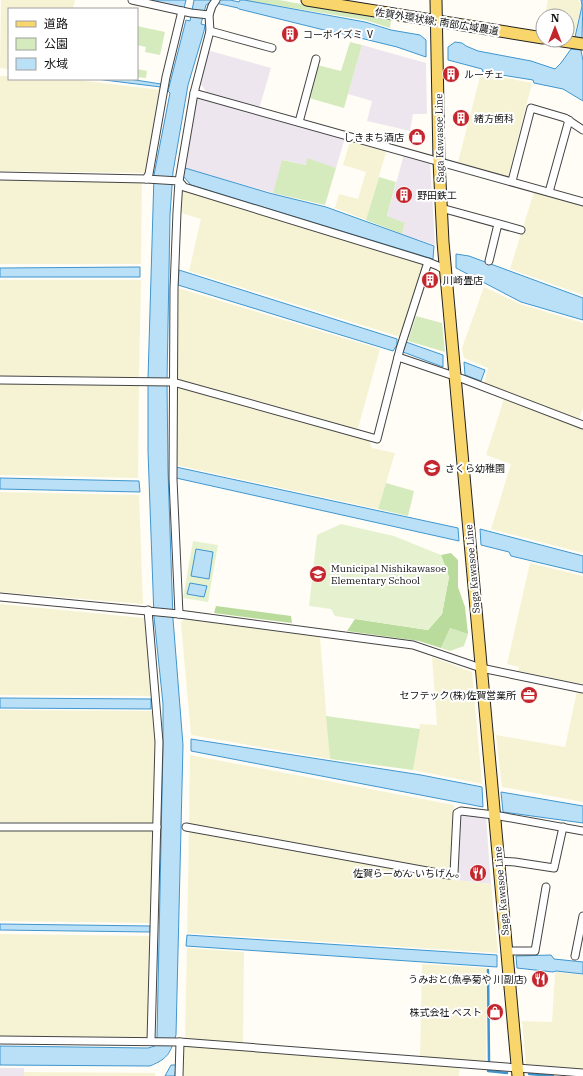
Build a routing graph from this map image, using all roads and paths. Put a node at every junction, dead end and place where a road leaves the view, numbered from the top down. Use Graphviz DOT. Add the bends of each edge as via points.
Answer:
graph roads {
  1 [pos="132,0"];
  2 [pos="307,0"];
  3 [pos="436,0"];
  4 [pos="214,3"];
  5 [pos="182,11"];
  6 [pos="207,15"];
  7 [pos="436,22"];
  8 [pos="210,31"];
  9 [pos="535,37"];
  10 [pos="272,48"];
  11 [pos="316,58"];
  12 [pos="194,93"];
  13 [pos="569,120"];
  14 [pos="299,122"];
  15 [pos="583,130"];
  16 [pos="439,161"];
  17 [pos="0,176"];
  18 [pos="146,179"];
  19 [pos="179,181"];
  20 [pos="512,181"];
  21 [pos="549,192"];
  22 [pos="583,202"];
  23 [pos="442,208"];
  24 [pos="498,224"];
  25 [pos="520,230"];
  26 [pos="490,261"];
  27 [pos="428,262"];
  28 [pos="446,270"];
  29 [pos="398,357"];
  30 [pos="455,377"];
  31 [pos="0,380"];
  32 [pos="173,382"];
  33 [pos="582,422"];
  34 [pos="0,597"];
  35 [pos="148,610"];
  36 [pos="179,614"];
  37 [pos="481,668"];
  38 [pos="583,689"];
  39 [pos="494,815"];
  40 [pos="0,827"];
  41 [pos="157,827"];
  42 [pos="186,827"];
  43 [pos="563,828"];
  44 [pos="583,831"];
  45 [pos="498,861"];
  46 [pos="546,887"];
  47 [pos="583,916"];
  48 [pos="506,951"];
  49 [pos="575,956"];
  50 [pos="0,1040"];
  51 [pos="151,1041"];
  52 [pos="180,1042"];
  53 [pos="517,1071"];
  54 [pos="583,1072"];
  55 [pos="179,1076"];
  1 -- 5 [label="street"];
  2 -- 7 [label="main road, 佐賀外環状線; 南部広域農道"];
  3 -- 7 [label="main road"];
  4 -- 6 [label="street"];
  5 -- 6 [label="street"];
  5 -- 18 [label="street"];
  6 -- 8 [label="street"];
  7 -- 9 [label="main road, 佐賀外環状線; 南部広域農道"];
  7 -- 16 [label="main road, Saga Kawasoe Line"];
  8 -- 10 [label="street"];
  8 -- 12 [label="street"];
  11 -- 14 [label="street"];
  12 -- 14 [label="street"];
  12 -- 19 [label="street"];
  13 -- 15 [label="street"];
  13 -- 20 [label="street" via="531,108"];
  13 -- 21 [label="street"];
  14 -- 16 [label="street"];
  16 -- 20 [label="street"];
  16 -- 23 [label="main road, Saga Kawasoe Line"];
  17 -- 18 [label="street"];
  18 -- 19 [label="street"];
  19 -- 27 [label="street" via="184,187"];
  19 -- 32 [label="street" via="176,212"];
  20 -- 21 [label="street"];
  21 -- 22 [label="street"];
  23 -- 24 [label="street"];
  23 -- 28 [label="main road, Saga Kawasoe Line"];
  24 -- 25 [label="street"];
  24 -- 26 [label="street"];
  27 -- 28 [label="street"];
  27 -- 29 [label="street"];
  28 -- 30 [label="main road, Saga Kawasoe Line"];
  29 -- 30 [label="street"];
  29 -- 32 [label="street" via="377,439"];
  30 -- 33 [label="street"];
  30 -- 37 [label="main road, Saga Kawasoe Line"];
  31 -- 32 [label="street"];
  32 -- 36 [label="street" via="173,479"];
  34 -- 35 [label="street"];
  35 -- 36 [label="street"];
  35 -- 41 [label="street" via="159,742"];
  36 -- 37 [label="street" via="413,645"];
  37 -- 38 [label="street"];
  37 -- 39 [label="main road, Saga Kawasoe Line"];
  39 -- 42 [label="street" via="461,811 457,813 454,873 449,875"];
  39 -- 43 [label="street"];
  39 -- 45 [label="main road, Saga Kawasoe Line"];
  40 -- 41 [label="street"];
  41 -- 51 [label="street"];
  43 -- 44 [label="street"];
  43 -- 45 [label="street" via="554,868"];
  45 -- 48 [label="main road, Saga Kawasoe Line"];
  46 -- 48 [label="street" via="535,951"];
  47 -- 49 [label="street"];
  48 -- 53 [label="main road, Saga Kawasoe Line"];
  50 -- 51 [label="street"];
  51 -- 52 [label="street"];
  52 -- 53 [label="street"];
  52 -- 55 [label="street"];
  53 -- 54 [label="street"];
}
